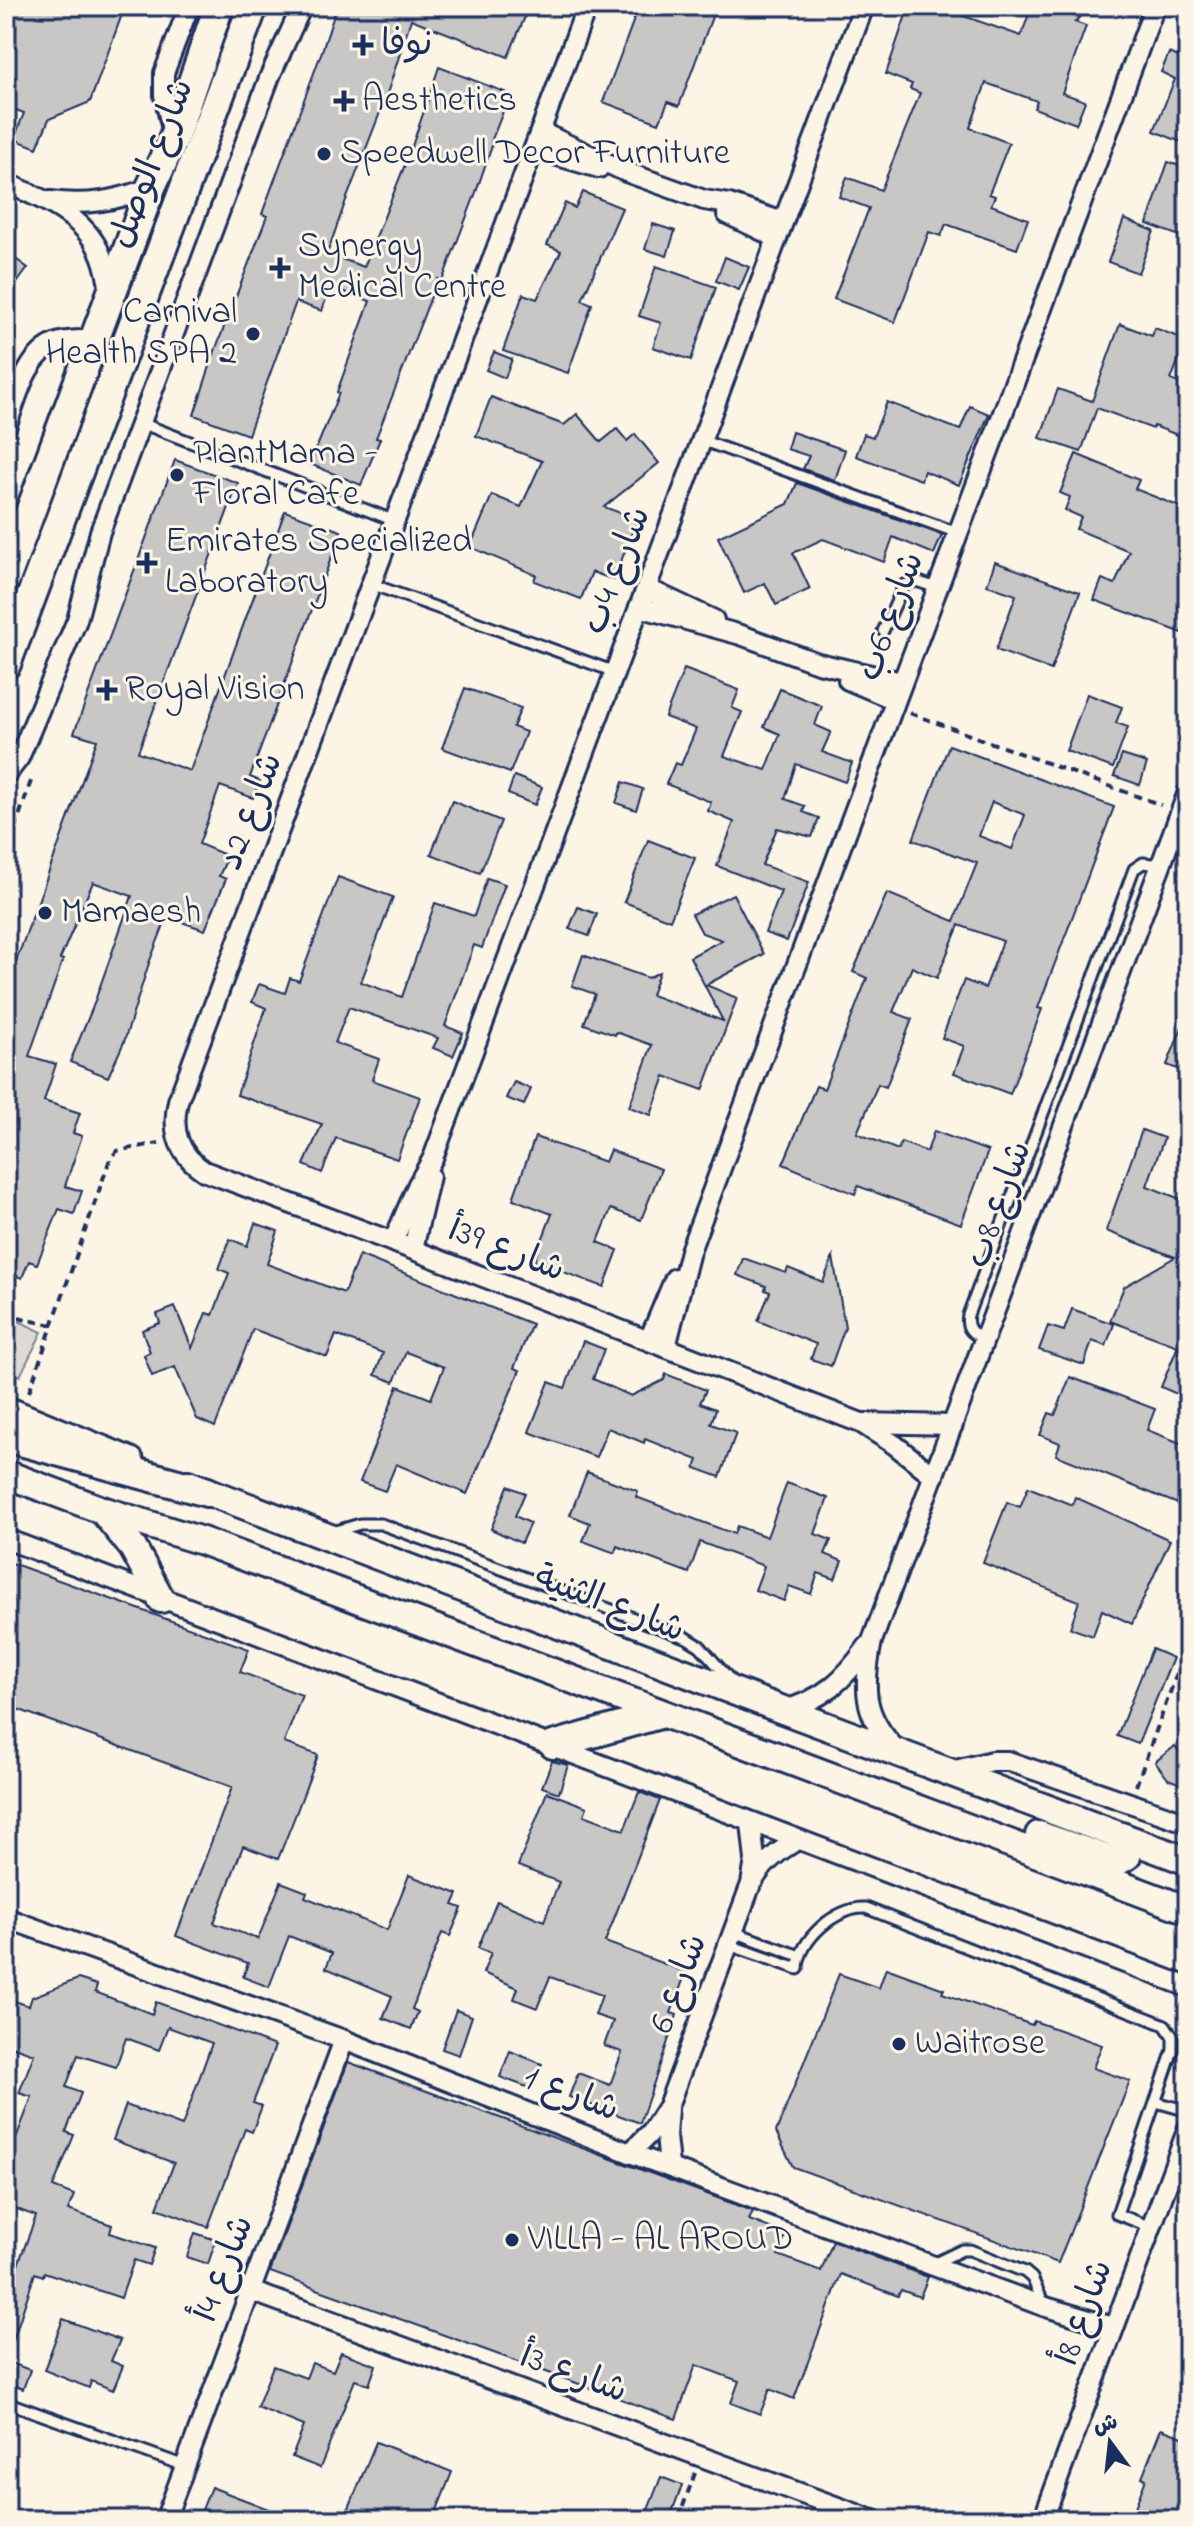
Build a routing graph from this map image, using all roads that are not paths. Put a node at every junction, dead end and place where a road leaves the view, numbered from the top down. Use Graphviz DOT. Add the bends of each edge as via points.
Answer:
graph roads {
  1 [pos="189,6"];
  2 [pos="219,6"];
  3 [pos="253,6"];
  4 [pos="302,6"];
  5 [pos="587,6"];
  6 [pos="864,6"];
  7 [pos="1155,6"];
  8 [pos="174,137"];
  9 [pos="538,141"];
  10 [pos="6,183"];
  11 [pos="151,187"];
  12 [pos="47,200"];
  13 [pos="780,230"];
  14 [pos="111,296"];
  15 [pos="94,340"];
  16 [pos="141,423"];
  17 [pos="6,427"];
  18 [pos="701,440"];
  19 [pos="395,521"];
  20 [pos="958,533"];
  21 [pos="6,577"];
  22 [pos="371,584"];
  23 [pos="646,588"];
  24 [pos="937,588"];
  25 [pos="639,607"];
  26 [pos="883,631"];
  27 [pos="741,635"];
  28 [pos="6,664"];
  29 [pos="615,672"];
  30 [pos="897,696"];
  31 [pos="6,775"];
  32 [pos="1188,792"];
  33 [pos="177,1139"];
  34 [pos="433,1158"];
  35 [pos="393,1242"];
  36 [pos="413,1249"];
  37 [pos="658,1344"];
  38 [pos="6,1410"];
  39 [pos="861,1423"];
  40 [pos="953,1425"];
  41 [pos="6,1437"];
  42 [pos="6,1474"];
  43 [pos="934,1476"];
  44 [pos="207,1492"];
  45 [pos="102,1510"];
  46 [pos="6,1539"];
  47 [pos="161,1599"];
  48 [pos="872,1641"];
  49 [pos="783,1710"];
  50 [pos="663,1714"];
  51 [pos="553,1745"];
  52 [pos="900,1753"];
  53 [pos="952,1771"];
  54 [pos="751,1823"];
  55 [pos="1188,1823"];
  56 [pos="1124,1837"];
  57 [pos="1000,1838"];
  58 [pos="798,1840"];
  59 [pos="1188,1861"];
  60 [pos="751,1884"];
  61 [pos="1188,1910"];
  62 [pos="6,1918"];
  63 [pos="731,1938"];
  64 [pos="800,1956"];
  65 [pos="1188,1987"];
  66 [pos="344,2040"];
  67 [pos="1156,2102"];
  68 [pos="668,2106"];
  69 [pos="1188,2111"];
  70 [pos="1188,2128"];
  71 [pos="630,2153"];
  72 [pos="669,2165"];
  73 [pos="1151,2227"];
  74 [pos="931,2265"];
  75 [pos="251,2291"];
  76 [pos="1046,2307"];
  77 [pos="1113,2327"];
  78 [pos="6,2402"];
  79 [pos="185,2466"];
  80 [pos="165,2520"];
  81 [pos="873,2520"];
  82 [pos="1043,2520"];
  1 -- 8 [label="street" via="164,73"];
  2 -- 8 [label="main road, شارع الوصل"];
  3 -- 28 [label="main road, شارع الوصل"];
  4 -- 16 [label="street" via="270,76"];
  5 -- 9 [label="street, شارع 2د"];
  6 -- 13 [label="street, شارع 4ب"];
  7 -- 20 [label="street, شارع 6ب"];
  8 -- 11 [label="main road, شارع الوصل"];
  9 -- 13 [label="street" via="704,200 729,204"];
  9 -- 19 [label="street, شارع 2د"];
  10 -- 12 [label="street"];
  11 -- 12 [label="street" via="90,204"];
  11 -- 14 [label="main road, شارع الوصل"];
  12 -- 14 [label="street" via="94,241"];
  13 -- 18 [label="street, شارع 4ب"];
  14 -- 15 [label="main road, شارع الوصل"];
  15 -- 17 [label="street" via="58,343 40,354"];
  15 -- 21 [label="main road, شارع الوصل"];
  16 -- 19 [label="lane"];
  16 -- 31 [label="street" via="95,546 77,620 19,758"];
  18 -- 20 [label="lane"];
  18 -- 23 [label="street, شارع 4ب"];
  19 -- 22 [label="street, شارع 2د"];
  20 -- 24 [label="street, شارع 6ب"];
  22 -- 29 [label="lane"];
  22 -- 33 [label="street, شارع 2د" via="178,1101"];
  23 -- 25 [label="street, شارع 4ب"];
  23 -- 27 [label="street"];
  24 -- 26 [label="lane" via="916,581 904,585"];
  24 -- 30 [label="street, شارع 6ب"];
  25 -- 27 [label="street"];
  25 -- 29 [label="street, شارع 4ب"];
  27 -- 30 [label="street"];
  29 -- 34 [label="street, شارع 4ب"];
  30 -- 37 [label="street, شارع 6ب"];
  32 -- 40 [label="street, شارع 8ب"];
  33 -- 35 [label="street, شارع 39أ" via="187,1158 204,1171"];
  34 -- 35 [label="street, شارع 4ب"];
  34 -- 36 [label="street, شارع 4ب"];
  35 -- 36 [label="street, شارع 39أ"];
  36 -- 37 [label="street, شارع 39أ"];
  37 -- 39 [label="street, شارع 39أ"];
  38 -- 44 [label="main road, شارع الثنية"];
  39 -- 40 [label="street, شارع 39أ"];
  39 -- 43 [label="street, شارع 39أ"];
  40 -- 43 [label="street, شارع 8ب"];
  41 -- 44 [label="main road"];
  42 -- 45 [label="main road"];
  43 -- 48 [label="street, شارع 8ب"];
  44 -- 49 [label="main road, شارع الثنية"];
  45 -- 47 [label="main road" via="133,1548"];
  45 -- 50 [label="main road" via="202,1541"];
  46 -- 47 [label="street"];
  47 -- 51 [label="street"];
  48 -- 49 [label="street, شارع 8ب" via="841,1681"];
  48 -- 52 [label="street, شارع 8ب" via="866,1693 878,1726"];
  49 -- 52 [label="main road, شارع الثنية"];
  50 -- 51 [label="main road"];
  50 -- 57 [label="main road"];
  51 -- 54 [label="street"];
  52 -- 53 [label="main road, شارع الثنية"];
  53 -- 55 [label="street" via="1008,1761"];
  53 -- 56 [label="main road, شارع الثنية"];
  54 -- 58 [label="street"];
  54 -- 60 [label="street, شارع 6"];
  56 -- 57 [label="main road" via="1127,1856 1117,1862 1040,1835"];
  56 -- 59 [label="main road, شارع الثنية"];
  57 -- 61 [label="main road"];
  58 -- 60 [label="street, شارع 6" via="765,1863"];
  58 -- 65 [label="street"];
  60 -- 63 [label="street, شارع 6"];
  62 -- 66 [label="street, شارع 1"];
  63 -- 64 [label="lane"];
  63 -- 64 [label="lane" via="798,1969"];
  63 -- 68 [label="street, شارع 6"];
  64 -- 67 [label="lane" via="833,1917 866,1908 1159,2021 1174,2043"];
  66 -- 71 [label="street, شارع 1"];
  66 -- 75 [label="street, شارع 4أ"];
  67 -- 69 [label="lane"];
  67 -- 73 [label="lane" via="1117,2214"];
  68 -- 71 [label="street, شارع 6"];
  68 -- 72 [label="street, شارع 6"];
  70 -- 73 [label="street, شارع 8أ"];
  71 -- 72 [label="street, شارع 1"];
  72 -- 74 [label="street, شارع 1"];
  73 -- 77 [label="street, شارع 8أ"];
  74 -- 76 [label="street, شارع 1"];
  74 -- 76 [label="lane" via="970,2250 1029,2275"];
  75 -- 79 [label="street, شارع 4أ"];
  75 -- 81 [label="street, شارع 3أ"];
  76 -- 77 [label="street, شارع 1"];
  77 -- 82 [label="street, شارع 8أ"];
  78 -- 79 [label="lane"];
  79 -- 80 [label="street, شارع 4أ"];
}
